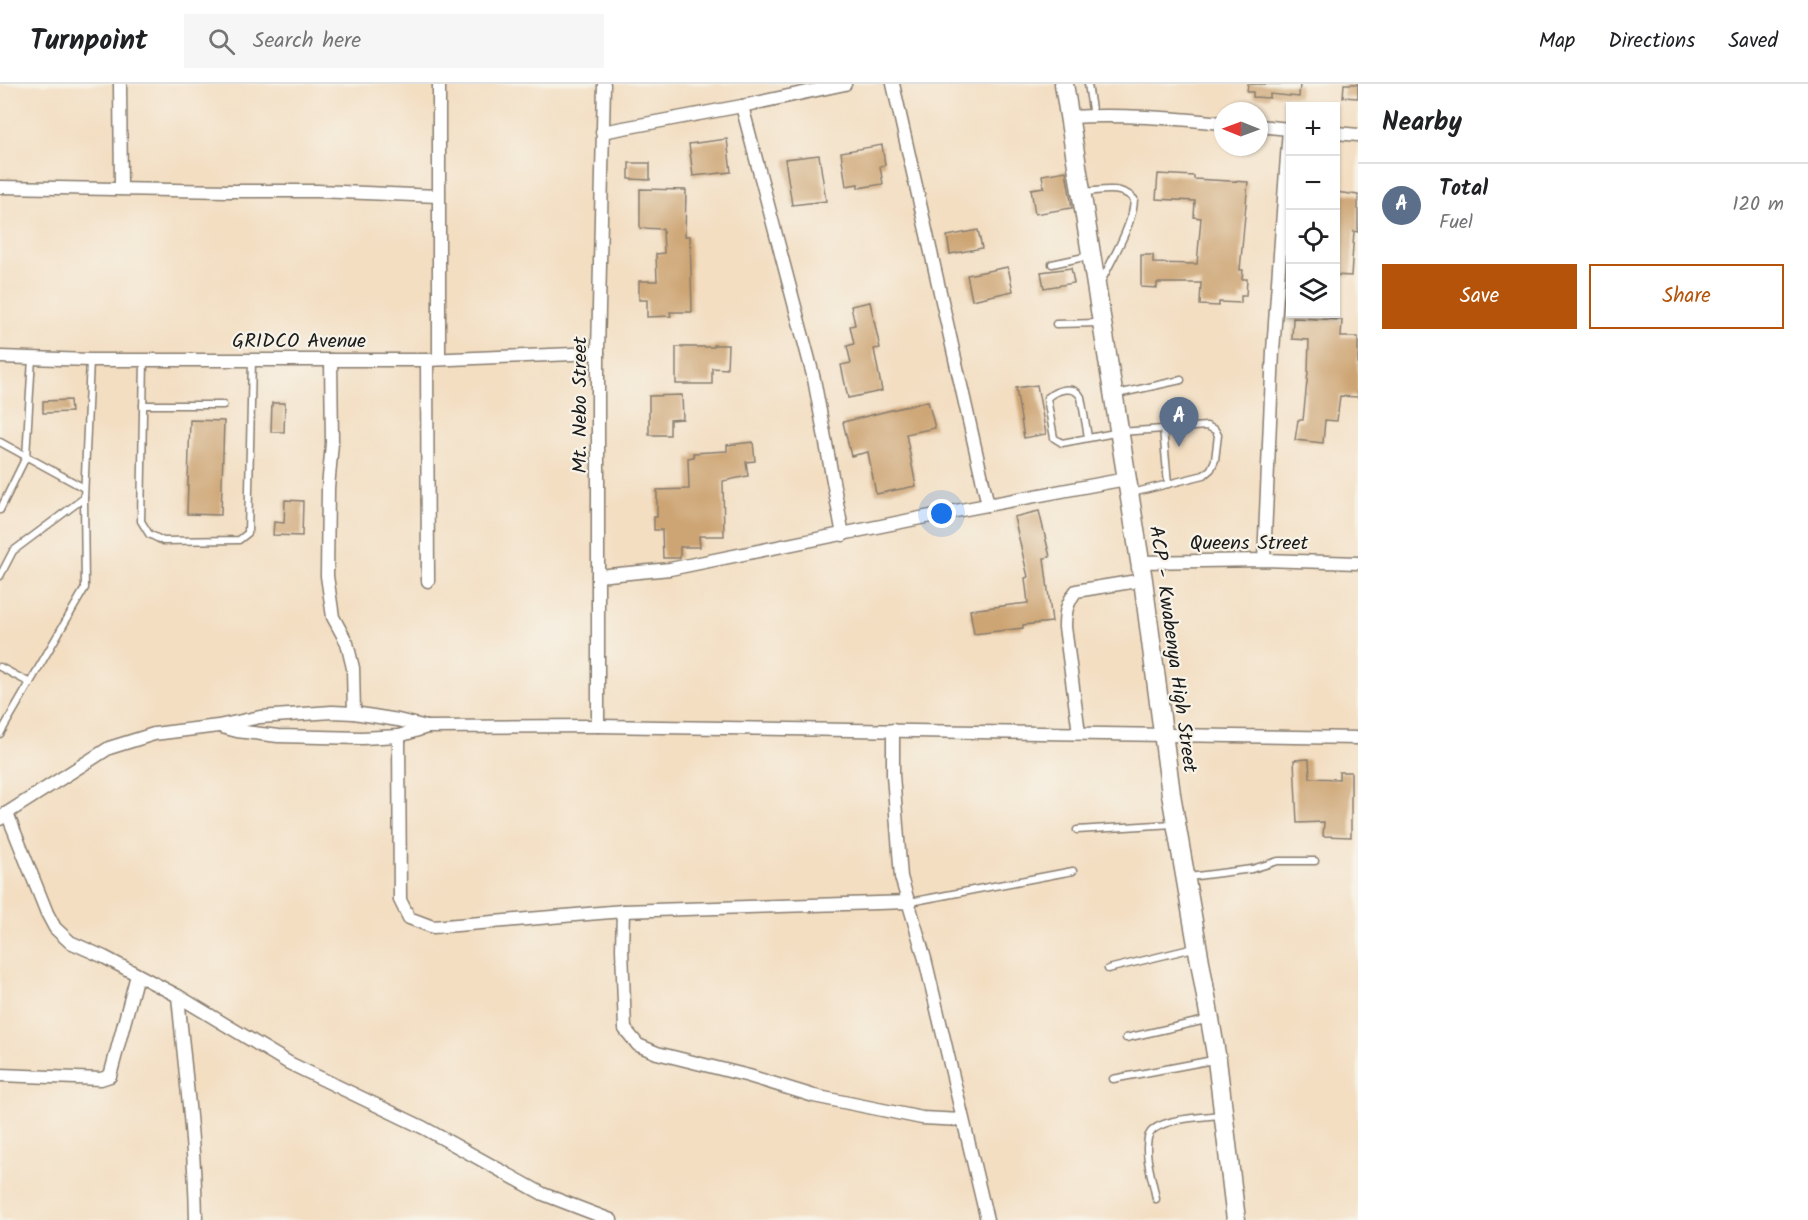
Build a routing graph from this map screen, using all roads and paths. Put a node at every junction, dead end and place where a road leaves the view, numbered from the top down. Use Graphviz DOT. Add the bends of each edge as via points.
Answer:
graph roads {
  1 [pos="120,84"];
  2 [pos="439,84"];
  3 [pos="604,84"];
  4 [pos="845,84"];
  5 [pos="893,84"];
  6 [pos="1064,84"];
  7 [pos="1088,84"];
  8 [pos="742,106"];
  9 [pos="1093,116"];
  10 [pos="1070,117"];
  11 [pos="1214,122"];
  12 [pos="1268,127"];
  13 [pos="1286,129"];
  14 [pos="602,132"];
  15 [pos="1340,133"];
  16 [pos="1358,135"];
  17 [pos="1288,156"];
  18 [pos="0,187"];
  19 [pos="121,188"];
  20 [pos="1080,192"];
  21 [pos="438,196"];
  22 [pos="1090,255"];
  23 [pos="1052,264"];
  24 [pos="1096,293"];
  25 [pos="1102,323"];
  26 [pos="1056,324"];
  27 [pos="598,353"];
  28 [pos="0,357"];
  29 [pos="32,357"];
  30 [pos="144,359"];
  31 [pos="90,360"];
  32 [pos="252,360"];
  33 [pos="331,360"];
  34 [pos="433,360"];
  35 [pos="1181,380"];
  36 [pos="1113,395"];
  37 [pos="143,405"];
  38 [pos="223,405"];
  39 [pos="1163,429"];
  40 [pos="1120,432"];
  41 [pos="1088,437"];
  42 [pos="0,442"];
  43 [pos="26,457"];
  44 [pos="1168,484"];
  45 [pos="1127,486"];
  46 [pos="84,488"];
  47 [pos="84,498"];
  48 [pos="988,505"];
  49 [pos="0,510"];
  50 [pos="843,535"];
  51 [pos="1264,560"];
  52 [pos="1140,562"];
  53 [pos="1358,562"];
  54 [pos="0,576"];
  55 [pos="598,576"];
  56 [pos="1143,580"];
  57 [pos="428,581"];
  58 [pos="0,667"];
  59 [pos="30,683"];
  60 [pos="354,713"];
  61 [pos="218,726"];
  62 [pos="598,726"];
  63 [pos="427,727"];
  64 [pos="893,730"];
  65 [pos="1079,733"];
  66 [pos="0,734"];
  67 [pos="1163,734"];
  68 [pos="399,736"];
  69 [pos="1358,738"];
  70 [pos="4,816"];
  71 [pos="1177,824"];
  72 [pos="1077,830"];
  73 [pos="1315,861"];
  74 [pos="1073,871"];
  75 [pos="1185,878"];
  76 [pos="910,903"];
  77 [pos="623,911"];
  78 [pos="1198,947"];
  79 [pos="1108,969"];
  80 [pos="137,975"];
  81 [pos="178,996"];
  82 [pos="1210,1019"];
  83 [pos="1126,1038"];
  84 [pos="1217,1060"];
  85 [pos="0,1075"];
  86 [pos="1113,1079"];
  87 [pos="1225,1115"];
  88 [pos="962,1120"];
  89 [pos="1156,1199"];
  90 [pos="196,1220"];
  91 [pos="611,1220"];
  92 [pos="987,1220"];
  93 [pos="1236,1220"];
  1 -- 19 [label="street"];
  2 -- 21 [label="street"];
  3 -- 14 [label="street, Mt. Nebo Street"];
  4 -- 8 [label="street"];
  5 -- 48 [label="street"];
  6 -- 10 [label="main road, ACP - Kwabenya High Street"];
  7 -- 9 [label="lane"];
  8 -- 14 [label="street"];
  8 -- 50 [label="street" via="814,379"];
  9 -- 10 [label="street"];
  9 -- 11 [label="street"];
  10 -- 20 [label="main road, ACP - Kwabenya High Street"];
  12 -- 13 [label="street"];
  14 -- 27 [label="street, Mt. Nebo Street"];
  15 -- 16 [label="street"];
  17 -- 51 [label="street" via="1273,351"];
  18 -- 19 [label="street"];
  19 -- 21 [label="street"];
  20 -- 22 [label="main road, ACP - Kwabenya High Street"];
  20 -- 24 [label="lane" via="1116,190 1127,192 1134,199 1129,223"];
  21 -- 34 [label="street"];
  22 -- 23 [label="lane"];
  22 -- 24 [label="main road, ACP - Kwabenya High Street"];
  24 -- 25 [label="main road, ACP - Kwabenya High Street"];
  25 -- 26 [label="lane"];
  25 -- 36 [label="main road, ACP - Kwabenya High Street"];
  27 -- 34 [label="street, GRIDCO Avenue"];
  27 -- 55 [label="street, Mt. Nebo Street"];
  28 -- 29 [label="street, GRIDCO Avenue"];
  29 -- 31 [label="street, GRIDCO Avenue"];
  29 -- 43 [label="lane"];
  30 -- 31 [label="street, GRIDCO Avenue"];
  30 -- 32 [label="street, GRIDCO Avenue"];
  30 -- 37 [label="lane"];
  31 -- 46 [label="lane"];
  32 -- 33 [label="street, GRIDCO Avenue"];
  32 -- 37 [label="lane" via="248,533 239,540 163,541 149,534 141,521"];
  33 -- 34 [label="street, GRIDCO Avenue"];
  33 -- 60 [label="street" via="327,576 333,617 353,668"];
  34 -- 57 [label="street"];
  35 -- 36 [label="lane"];
  36 -- 40 [label="main road, ACP - Kwabenya High Street"];
  37 -- 38 [label="lane"];
  39 -- 40 [label="lane"];
  39 -- 44 [label="lane"];
  39 -- 44 [label="lane" via="1207,426 1218,435 1211,469 1204,475"];
  40 -- 41 [label="lane"];
  40 -- 45 [label="main road, ACP - Kwabenya High Street"];
  41 -- 41 [label="lane" via="1062,443 1056,440 1047,398 1050,395 1078,391"];
  42 -- 43 [label="lane"];
  43 -- 46 [label="lane"];
  43 -- 49 [label="lane"];
  44 -- 45 [label="lane"];
  45 -- 48 [label="street"];
  45 -- 52 [label="main road, ACP - Kwabenya High Street"];
  46 -- 47 [label="lane"];
  47 -- 54 [label="lane" via="13,551"];
  47 -- 59 [label="lane" via="85,588"];
  48 -- 50 [label="street"];
  50 -- 55 [label="street" via="670,569"];
  51 -- 52 [label="street, Queens Street"];
  51 -- 53 [label="street, Queens Street"];
  52 -- 56 [label="main road, ACP - Kwabenya High Street"];
  55 -- 62 [label="street, Mt. Nebo Street"];
  56 -- 65 [label="street" via="1076,591 1068,601 1065,627"];
  56 -- 67 [label="main road, ACP - Kwabenya High Street"];
  58 -- 59 [label="lane"];
  59 -- 66 [label="lane"];
  60 -- 61 [label="street" via="260,717"];
  60 -- 63 [label="street"];
  61 -- 68 [label="street" via="278,736"];
  61 -- 70 [label="street" via="154,734 109,748"];
  62 -- 63 [label="street"];
  62 -- 64 [label="street"];
  63 -- 68 [label="street"];
  64 -- 65 [label="street"];
  64 -- 76 [label="street" via="898,854"];
  65 -- 67 [label="street"];
  67 -- 69 [label="street"];
  67 -- 71 [label="main road, ACP - Kwabenya High Street"];
  68 -- 77 [label="street" via="400,900 409,918 433,927"];
  70 -- 80 [label="street" via="55,928 70,942"];
  71 -- 72 [label="lane"];
  71 -- 75 [label="main road, ACP - Kwabenya High Street"];
  73 -- 75 [label="lane" via="1278,861 1252,869"];
  74 -- 76 [label="lane"];
  75 -- 78 [label="main road, ACP - Kwabenya High Street"];
  76 -- 77 [label="street"];
  76 -- 88 [label="street"];
  77 -- 88 [label="street" via="625,1029 638,1045 813,1096 922,1118"];
  78 -- 79 [label="lane"];
  78 -- 82 [label="main road, ACP - Kwabenya High Street"];
  80 -- 81 [label="street"];
  80 -- 85 [label="street" via="110,1076 101,1079"];
  81 -- 90 [label="street"];
  81 -- 91 [label="street" via="289,1063 424,1128 543,1194"];
  82 -- 83 [label="lane"];
  82 -- 84 [label="main road, ACP - Kwabenya High Street"];
  84 -- 86 [label="lane"];
  84 -- 87 [label="main road, ACP - Kwabenya High Street"];
  87 -- 89 [label="lane" via="1155,1127 1148,1136 1148,1158"];
  87 -- 93 [label="main road, ACP - Kwabenya High Street"];
  88 -- 92 [label="street"];
}
